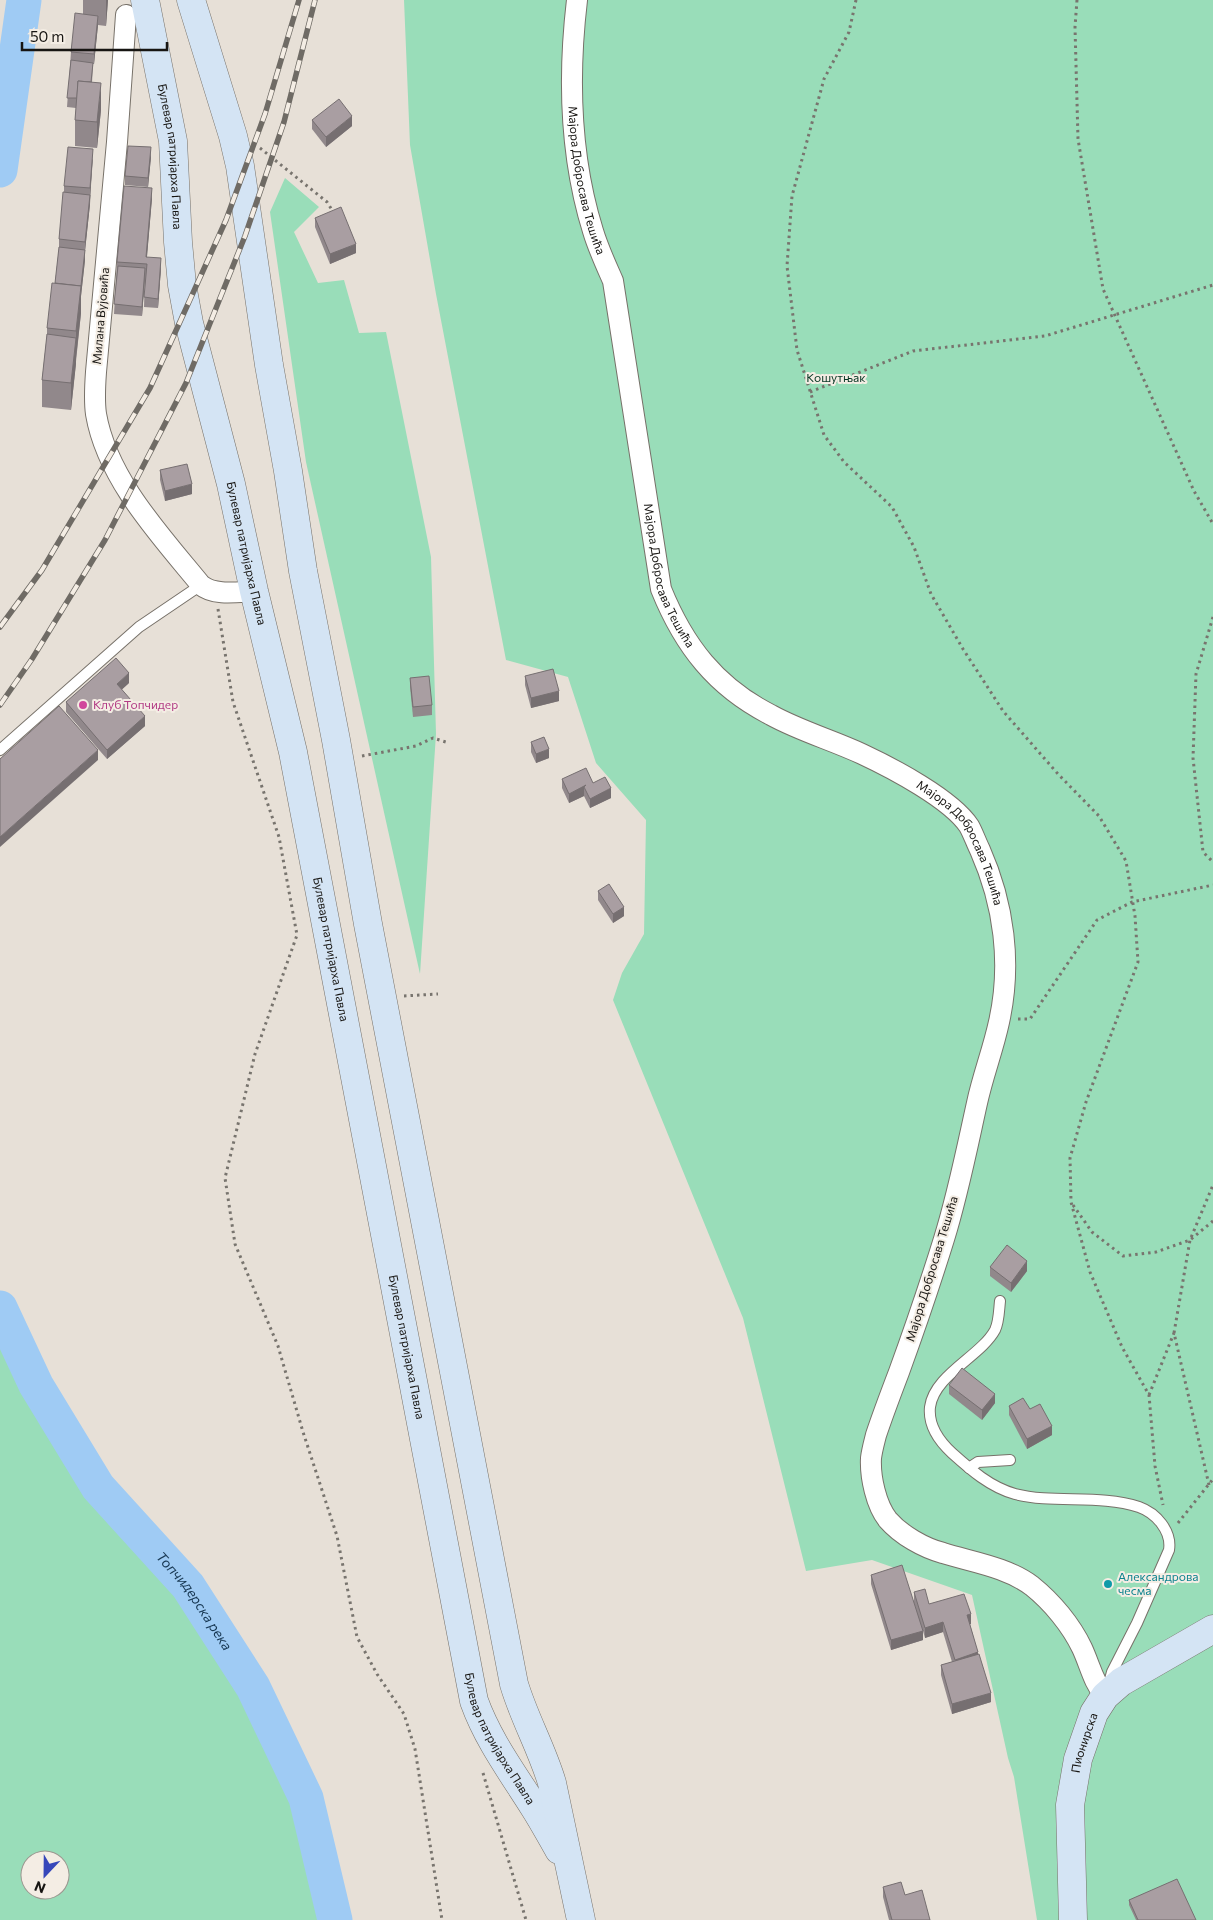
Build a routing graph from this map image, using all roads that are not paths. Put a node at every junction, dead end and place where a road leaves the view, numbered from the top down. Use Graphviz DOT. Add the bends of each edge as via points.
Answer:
graph roads {
  1 [pos="191,0"];
  2 [pos="577,0"];
  3 [pos="136,8"];
  4 [pos="208,589"];
  5 [pos="254,591"];
  6 [pos="0,750"];
  7 [pos="1000,1300"];
  8 [pos="1010,1460"];
  9 [pos="969,1468"];
  10 [pos="1213,1629"];
  11 [pos="1105,1696"];
  12 [pos="573,1878"];
  13 [pos="581,1920"];
  14 [pos="1073,1920"];
  1 -- 12 [label="main road, Булевар патријарха Павла" via="240,166 303,571 514,1684 525,1718 547,1764"];
  2 -- 11 [label="street, Мајора Добросава Тешића" via="573,56 574,143 593,234 612,281 661,589 672,617 712,674 740,695 770,715 865,755 946,802 968,826 994,886 1004,928 1006,963 1000,1021 992,1054 945,1236 876,1435 871,1459 879,1504 888,1519 918,1542 940,1553 999,1570 1028,1583 1070,1628"];
  3 -- 4 [label="street, Милана Вујовића" via="117,142 95,388 96,414 111,461 121,479 155,528"];
  3 -- 5 [label="main road, Булевар патријарха Павла" via="173,141 178,242 188,323 231,484"];
  4 -- 5 [label="street"];
  4 -- 6 [label="lane" via="139,627"];
  5 -- 12 [label="main road, Булевар патријарха Павла" via="293,752 474,1700 481,1721 542,1820"];
  7 -- 9 [label="lane" via="997,1325 991,1336 939,1386 930,1407 936,1435"];
  8 -- 9 [label="lane" via="978,1462"];
  9 -- 11 [label="lane" via="990,1483 1016,1494 1112,1502 1141,1508 1165,1528 1169,1536 1169,1550 1112,1672"];
  10 -- 11 [label="main road, Пионирска" via="1128,1678"];
  11 -- 14 [label="main road, Пионирска" via="1090,1723 1073,1779 1070,1805"];
  12 -- 13 [label="main road, Булевар патријарха Павла"];
}
